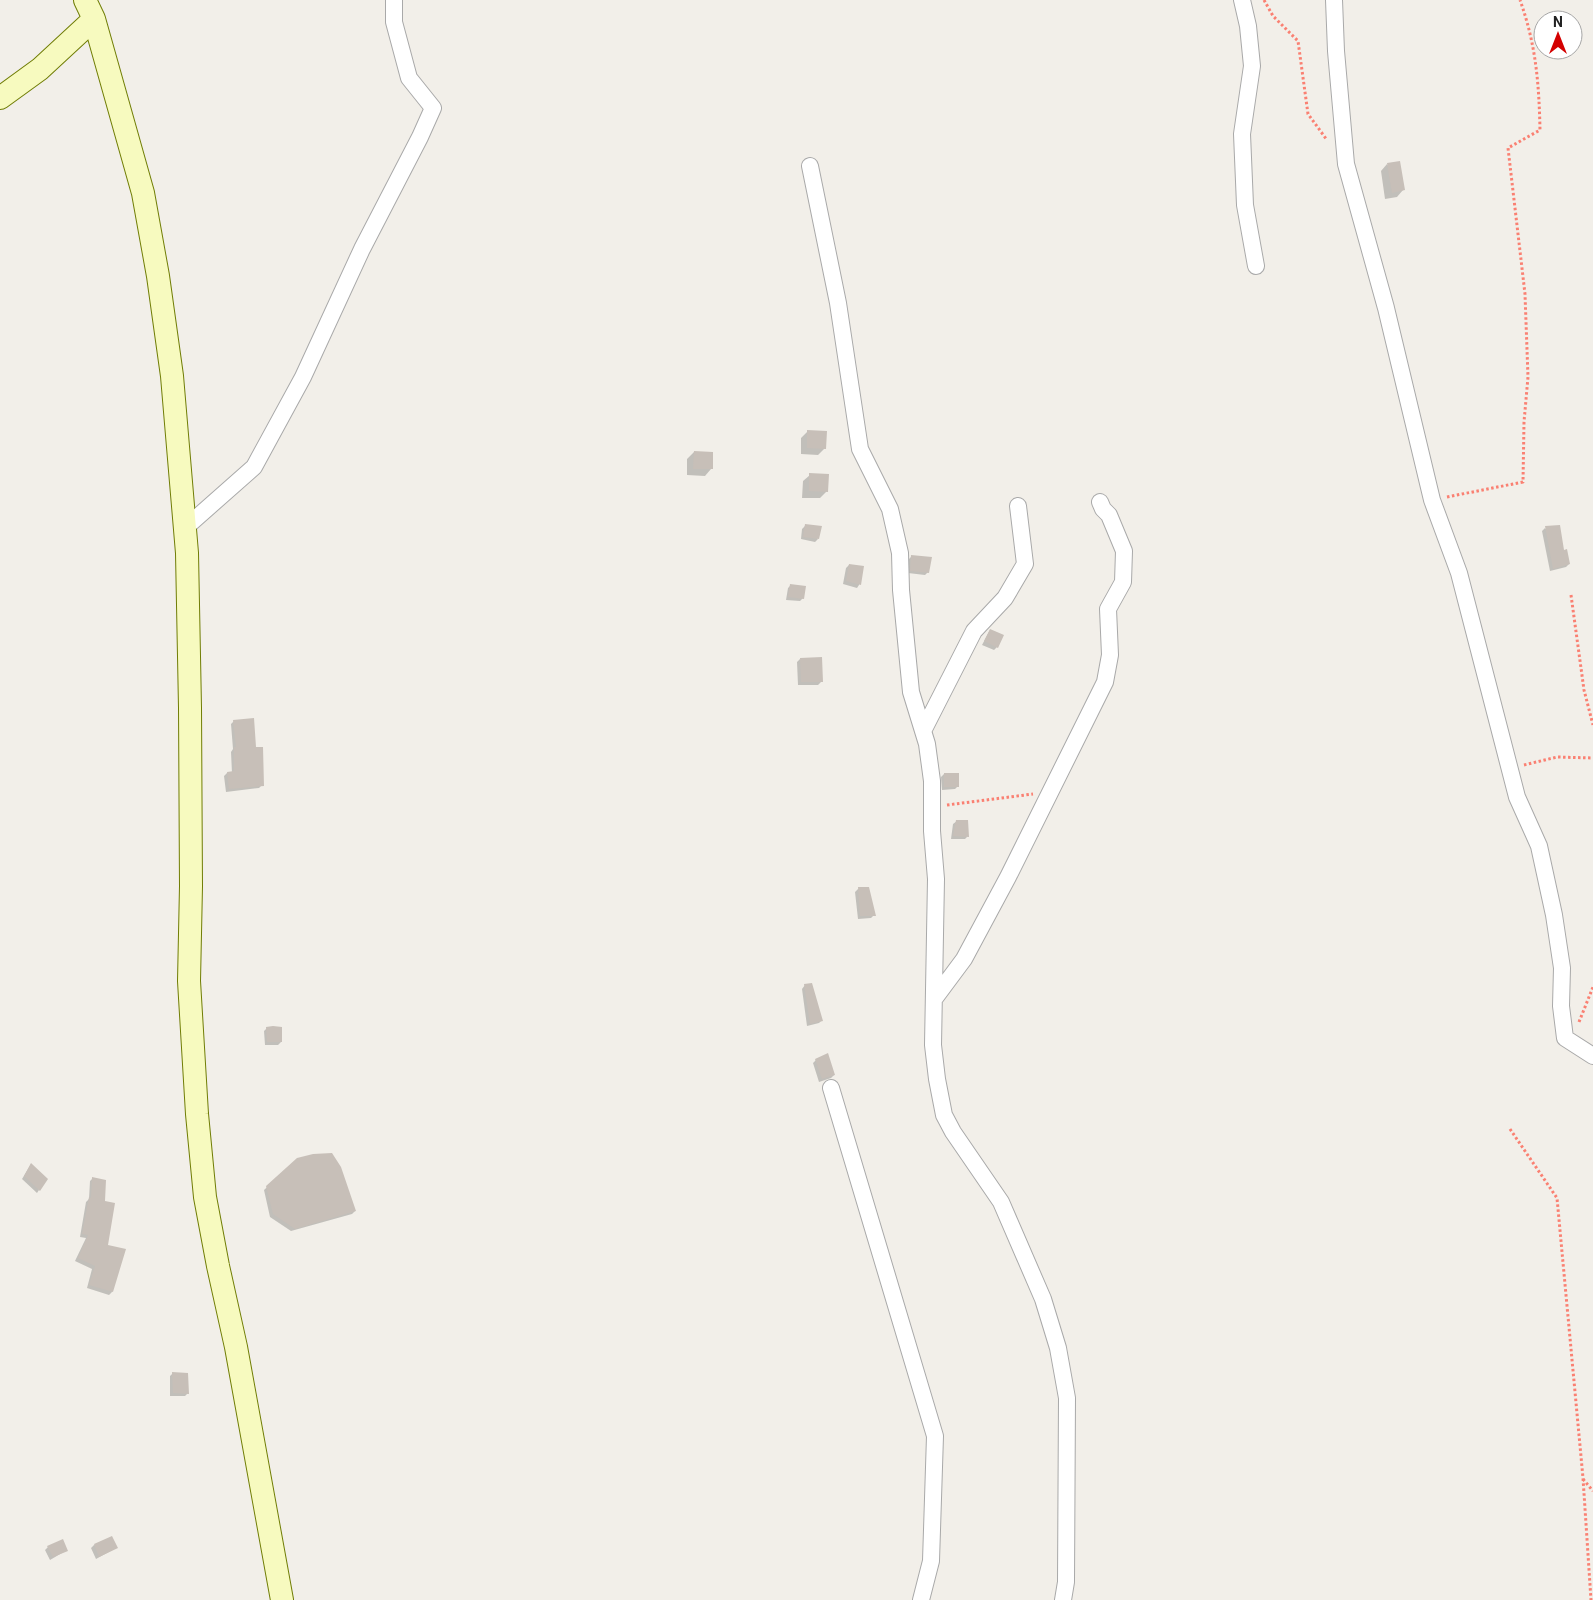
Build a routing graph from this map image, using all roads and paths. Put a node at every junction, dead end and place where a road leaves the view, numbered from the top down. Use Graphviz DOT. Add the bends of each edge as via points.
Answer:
graph roads {
  1 [pos="394,0"];
  2 [pos="1242,0"];
  3 [pos="1264,0"];
  4 [pos="1334,0"];
  5 [pos="1520,0"];
  6 [pos="90,10"];
  7 [pos="0,98"];
  8 [pos="1346,164"];
  9 [pos="810,166"];
  10 [pos="1256,266"];
  11 [pos="1432,500"];
  12 [pos="1100,502"];
  13 [pos="1018,506"];
  14 [pos="185,528"];
  15 [pos="1571,595"];
  16 [pos="1593,725"];
  17 [pos="924,731"];
  18 [pos="1593,758"];
  19 [pos="1509,768"];
  20 [pos="1048,794"];
  21 [pos="932,807"];
  22 [pos="1593,987"];
  23 [pos="934,998"];
  24 [pos="1565,1038"];
  25 [pos="1593,1056"];
  26 [pos="831,1088"];
  27 [pos="1510,1129"];
  28 [pos="1583,1478"];
  29 [pos="1593,1491"];
  30 [pos="282,1600"];
  31 [pos="921,1600"];
  32 [pos="1063,1600"];
  33 [pos="1591,1600"];
  1 -- 14 [label="street" via="394,22 409,78 433,108 362,249 303,377 254,467"];
  2 -- 10 [label="street" via="1252,66 1242,134 1245,205"];
  3 -- 8 [label="path" via="1273,16 1298,41 1308,114"];
  4 -- 8 [label="street"];
  5 -- 11 [label="path" via="1529,25 1539,80 1540,130 1508,148 1525,294 1528,377 1524,482"];
  6 -- 7 [label="street" via="40,68"];
  6 -- 14 [label="street" via="143,193 172,376"];
  8 -- 11 [label="street" via="1386,308"];
  9 -- 17 [label="street" via="838,303 860,449 890,509 900,553 911,692"];
  11 -- 19 [label="street" via="1459,574"];
  12 -- 20 [label="street" via="1124,551 1123,582 1108,609 1110,655 1106,682"];
  13 -- 17 [label="street" via="1025,564 1005,598 974,631"];
  14 -- 30 [label="street" via="190,708 189,981 205,1197"];
  15 -- 16 [label="path" via="1584,690"];
  17 -- 21 [label="street" via="932,781"];
  18 -- 19 [label="path" via="1557,757"];
  19 -- 24 [label="street" via="1517,797 1539,846 1554,915 1562,968 1561,1006"];
  20 -- 21 [label="path"];
  20 -- 23 [label="street" via="964,959"];
  21 -- 23 [label="street" via="936,879"];
  22 -- 24 [label="path" via="1581,1020"];
  23 -- 32 [label="street" via="933,1046 944,1115 1001,1202 1043,1299 1058,1348 1067,1398 1066,1582"];
  24 -- 25 [label="street"];
  26 -- 31 [label="street" via="935,1436 930,1561"];
  27 -- 28 [label="path" via="1557,1198"];
  28 -- 29 [label="path"];
  28 -- 33 [label="path"];
}
